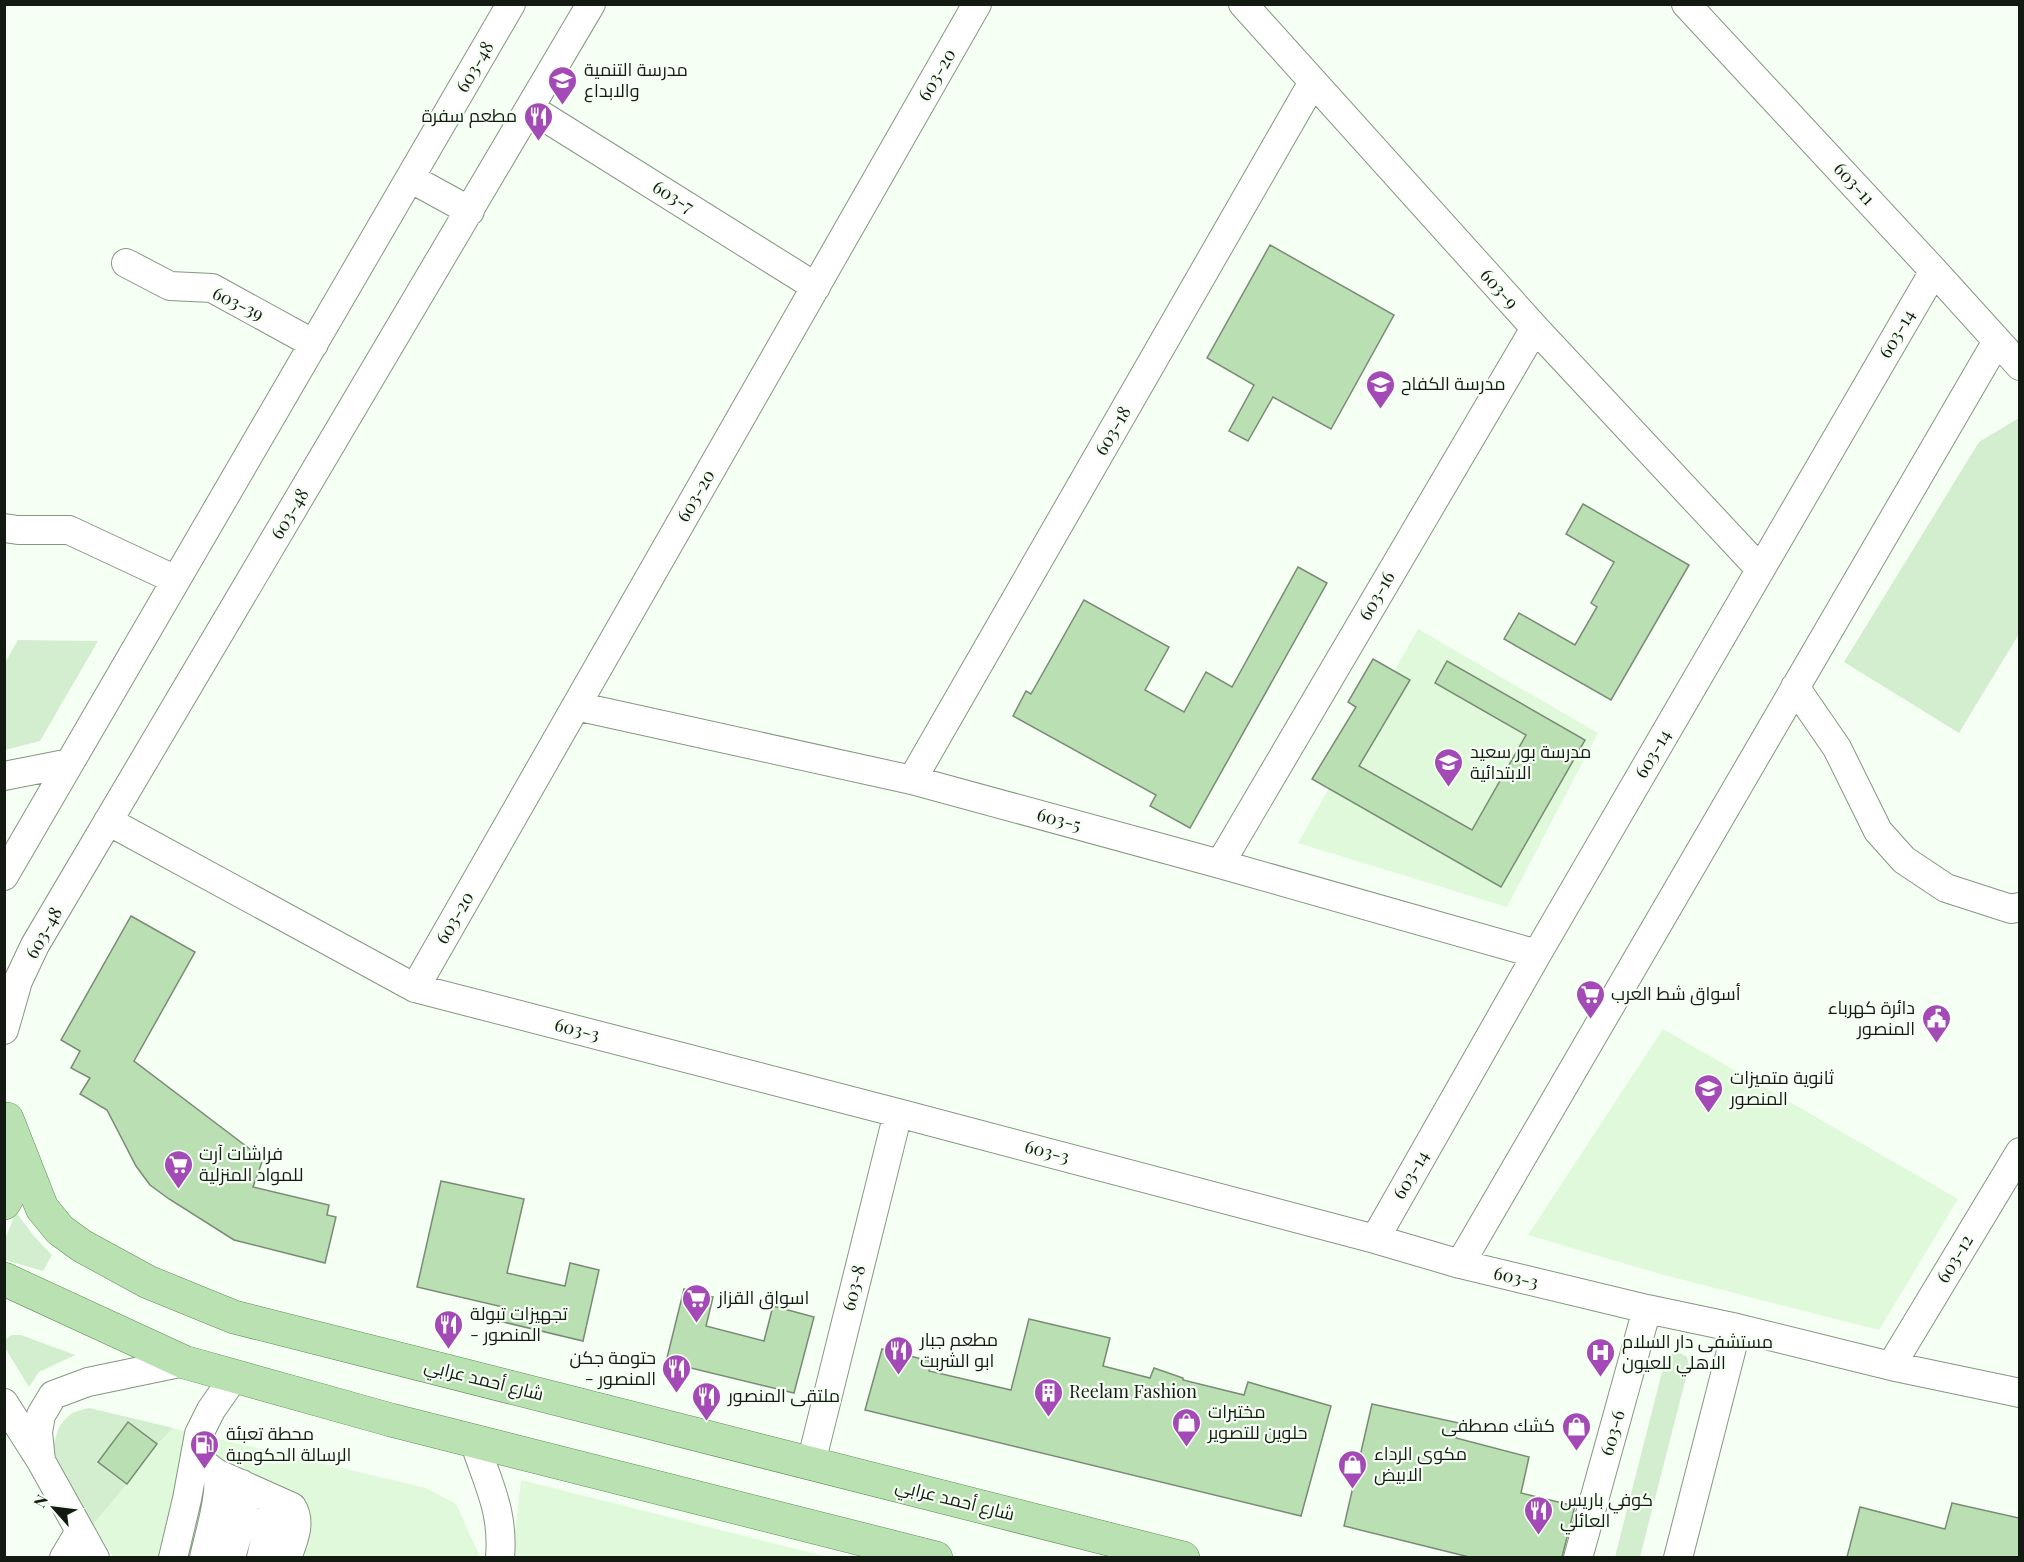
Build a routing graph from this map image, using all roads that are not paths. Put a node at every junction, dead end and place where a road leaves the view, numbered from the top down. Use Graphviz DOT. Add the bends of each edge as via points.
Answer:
graph roads {
  1 [pos="511,4"];
  2 [pos="591,4"];
  3 [pos="977,4"];
  4 [pos="1243,4"];
  5 [pos="1686,4"];
  6 [pos="1313,82"];
  7 [pos="530,108"];
  8 [pos="410,178"];
  9 [pos="470,211"];
  10 [pos="126,263"];
  11 [pos="1934,271"];
  12 [pos="816,286"];
  13 [pos="1535,328"];
  14 [pos="1997,341"];
  15 [pos="314,344"];
  16 [pos="2019,366"];
  17 [pos="4,528"];
  18 [pos="1760,569"];
  19 [pos="176,580"];
  20 [pos="1795,687"];
  21 [pos="576,706"];
  22 [pos="70,763"];
  23 [pos="4,776"];
  24 [pos="912,780"];
  25 [pos="108,821"];
  26 [pos="1220,864"];
  27 [pos="4,876"];
  28 [pos="2019,907"];
  29 [pos="1537,954"];
  30 [pos="415,988"];
  31 [pos="4,1030"];
  32 [pos="898,1113"];
  33 [pos="6,1116"];
  34 [pos="2019,1152"];
  35 [pos="4,1203"];
  36 [pos="1375,1239"];
  37 [pos="1460,1264"];
  38 [pos="4,1279"];
  39 [pos="1647,1309"];
  40 [pos="1737,1328"];
  41 [pos="184,1362"];
  42 [pos="1891,1366"];
  43 [pos="234,1377"];
  44 [pos="2019,1393"];
  45 [pos="4,1403"];
  46 [pos="474,1441"];
  47 [pos="41,1461"];
  48 [pos="811,1463"];
  49 [pos="218,1472"];
  50 [pos="268,1497"];
  51 [pos="80,1531"];
  52 [pos="64,1557"];
  53 [pos="94,1557"];
  54 [pos="173,1557"];
  55 [pos="204,1557"];
  56 [pos="231,1557"];
  57 [pos="261,1557"];
  58 [pos="287,1557"];
  59 [pos="500,1557"];
  60 [pos="936,1557"];
  61 [pos="1183,1557"];
  62 [pos="1578,1557"];
  63 [pos="1678,1557"];
  1 -- 8 [label="street, 603-48"];
  2 -- 7 [label="street, 603-48"];
  3 -- 12 [label="street, 603-20"];
  4 -- 6 [label="street, 603-9"];
  5 -- 11 [label="street, 603-11"];
  6 -- 13 [label="street, 603-9"];
  6 -- 24 [label="street, 603-18"];
  7 -- 9 [label="street, 603-48"];
  7 -- 12 [label="street, 603-7"];
  8 -- 9 [label="street"];
  8 -- 15 [label="street, 603-48"];
  9 -- 25 [label="street, 603-48"];
  10 -- 15 [label="street, 603-39" via="170,286 212,288"];
  11 -- 14 [label="street, 603-11"];
  11 -- 18 [label="street, 603-14"];
  12 -- 21 [label="street, 603-20"];
  13 -- 18 [label="street, 603-9"];
  13 -- 26 [label="street, 603-16"];
  14 -- 16 [label="street, 603-11"];
  14 -- 20 [label="street"];
  15 -- 19 [label="street, 603-48"];
  17 -- 19 [label="street" via="69,530"];
  18 -- 29 [label="street, 603-14"];
  19 -- 22 [label="street, 603-48"];
  20 -- 28 [label="street" via="1837,748 1878,831 1904,860 1946,888 2011,909"];
  20 -- 37 [label="street"];
  21 -- 24 [label="street, 603-5"];
  21 -- 30 [label="street, 603-20"];
  22 -- 23 [label="street"];
  22 -- 27 [label="street, 603-48"];
  24 -- 26 [label="street, 603-5"];
  25 -- 30 [label="street, 603-3"];
  25 -- 31 [label="street, 603-48" via="35,945 18,981"];
  26 -- 29 [label="street, 603-5"];
  29 -- 36 [label="street, 603-14"];
  30 -- 32 [label="street, 603-3"];
  32 -- 36 [label="street, 603-3"];
  32 -- 48 [label="street, 603-8"];
  33 -- 35 [label="main road" via="13,1158"];
  33 -- 48 [label="main road, شارع أحمد عرابي" via="42,1208 60,1230 148,1282 234,1317"];
  34 -- 42 [label="street, 603-12"];
  36 -- 37 [label="street, 603-3"];
  37 -- 39 [label="street, 603-3"];
  38 -- 41 [label="main road"];
  39 -- 40 [label="street, 603-3"];
  39 -- 62 [label="street, 603-6"];
  40 -- 42 [label="street, 603-3"];
  40 -- 63 [label="street"];
  41 -- 43 [label="main road"];
  41 -- 47 [label="street" via="88,1382 54,1395 41,1415"];
  42 -- 44 [label="street, 603-3"];
  43 -- 46 [label="main road"];
  43 -- 49 [label="street" via="199,1434"];
  45 -- 47 [label="street"];
  46 -- 59 [label="street" via="496,1500"];
  46 -- 60 [label="main road"];
  47 -- 51 [label="street"];
  48 -- 61 [label="main road, شارع أحمد عرابي"];
  49 -- 50 [label="street"];
  49 -- 54 [label="street"];
  49 -- 55 [label="street" via="215,1510"];
  49 -- 56 [label="street" via="245,1495"];
  50 -- 57 [label="street" via="273,1506"];
  50 -- 58 [label="street" via="292,1507 298,1518"];
  51 -- 52 [label="street"];
  51 -- 53 [label="street"];
}
